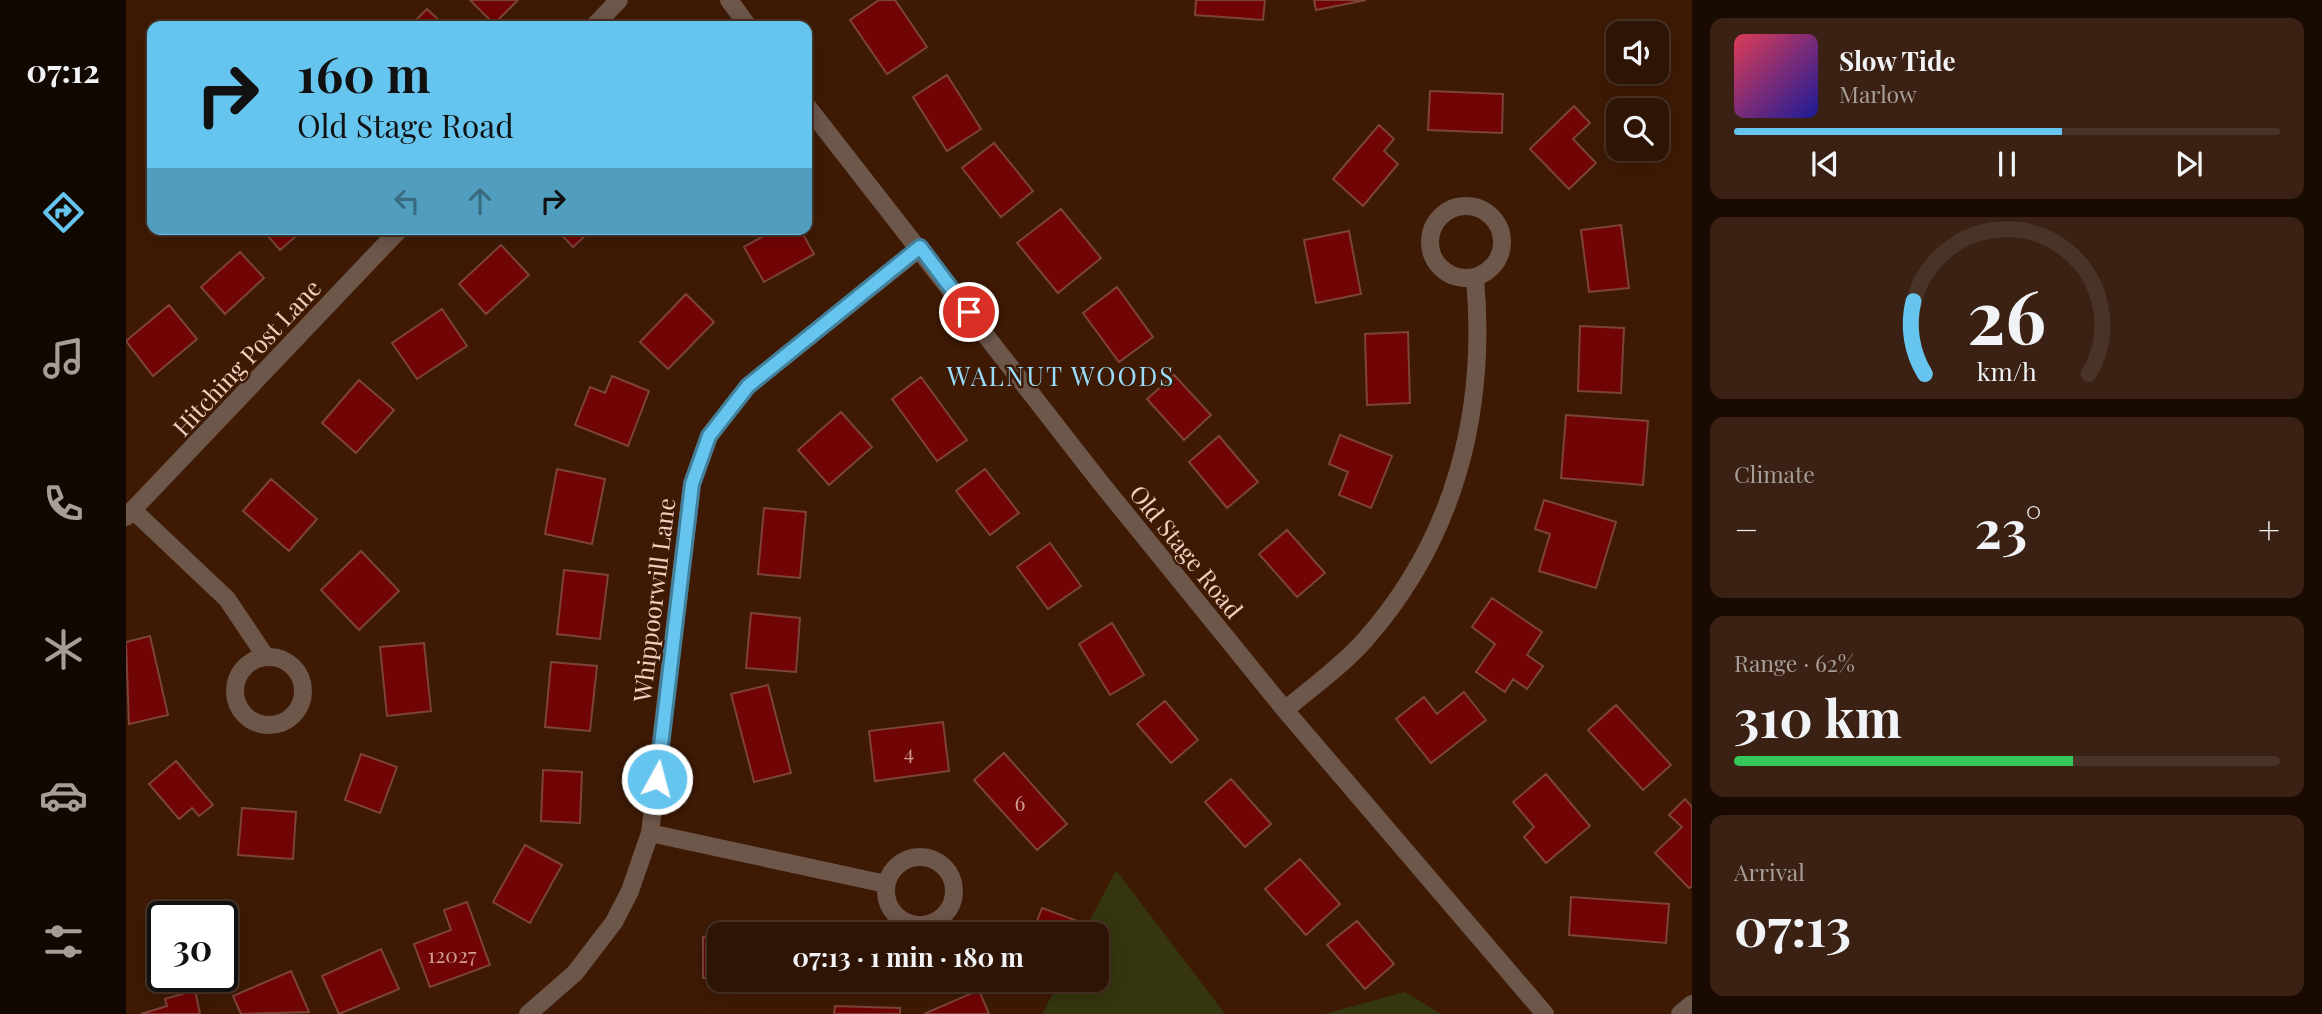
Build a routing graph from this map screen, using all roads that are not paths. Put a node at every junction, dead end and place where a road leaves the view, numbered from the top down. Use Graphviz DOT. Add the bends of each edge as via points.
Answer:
graph roads {
  1 [pos="619,0"];
  2 [pos="729,0"];
  3 [pos="599,21"];
  4 [pos="744,21"];
  5 [pos="812,112"];
  6 [pos="394,235"];
  7 [pos="920,247"];
  8 [pos="1475,278"];
  9 [pos="130,514"];
  10 [pos="266,657"];
  11 [pos="1285,710"];
  12 [pos="650,833"];
  13 [pos="886,884"];
  14 [pos="1692,1004"];
  15 [pos="528,1014"];
  16 [pos="1545,1014"];
  17 [pos="1680,1014"];
  1 -- 3 [label="street"];
  2 -- 4 [label="street"];
  5 -- 7 [label="street, Old Stage Road"];
  6 -- 9 [label="street, Hitching Post Lane"];
  7 -- 11 [label="street, Old Stage Road" via="1100,482"];
  7 -- 12 [label="street, Whippoorwill Lane" via="748,386 709,436 692,484"];
  8 -- 8 [label="street" via="1490,270 1500,257 1503,241 1499,225 1488,212 1457,206 1442,214 1432,227 1429,243 1433,259 1444,272"];
  8 -- 11 [label="street" via="1475,380 1453,495 1430,546 1398,599 1364,642"];
  9 -- 10 [label="street" via="227,599"];
  11 -- 16 [label="street, Old Stage Road"];
  12 -- 13 [label="street"];
  12 -- 15 [label="street, Whippoorwill Lane" via="614,922 575,972"];
  14 -- 17 [label="street"];
}
